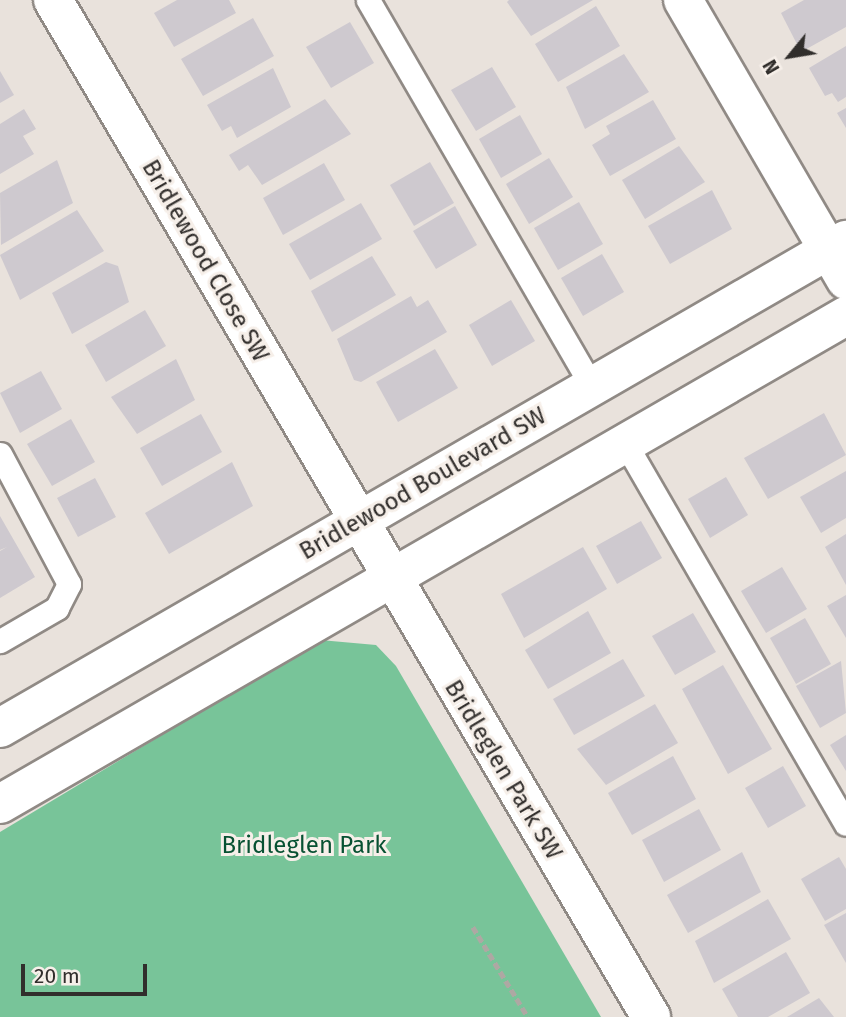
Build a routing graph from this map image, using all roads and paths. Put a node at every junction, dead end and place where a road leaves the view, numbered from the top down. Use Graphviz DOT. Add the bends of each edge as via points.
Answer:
graph roads {
  1 [pos="53,0"];
  2 [pos="368,0"];
  3 [pos="683,0"];
  4 [pos="840,257"];
  5 [pos="846,316"];
  6 [pos="592,387"];
  7 [pos="625,443"];
  8 [pos="0,454"];
  9 [pos="357,523"];
  10 [pos="389,580"];
  11 [pos="0,641"];
  12 [pos="0,729"];
  13 [pos="0,804"];
  14 [pos="846,824"];
  15 [pos="473,928"];
  16 [pos="528,1017"];
  17 [pos="651,1017"];
  1 -- 9 [label="street, Bridlewood Close SW"];
  2 -- 6 [label="lane"];
  3 -- 4 [label="street"];
  4 -- 6 [label="street, Bridlewood Boulevard SW"];
  5 -- 7 [label="street"];
  6 -- 9 [label="street, Bridlewood Boulevard SW"];
  7 -- 10 [label="street"];
  7 -- 14 [label="lane"];
  8 -- 11 [label="lane" via="69,584 57,608"];
  9 -- 10 [label="street, Bridleglen Park SW"];
  9 -- 12 [label="street, Bridlewood Boulevard SW"];
  10 -- 13 [label="street"];
  10 -- 17 [label="street, Bridleglen Park SW"];
  15 -- 16 [label="path"];
}
